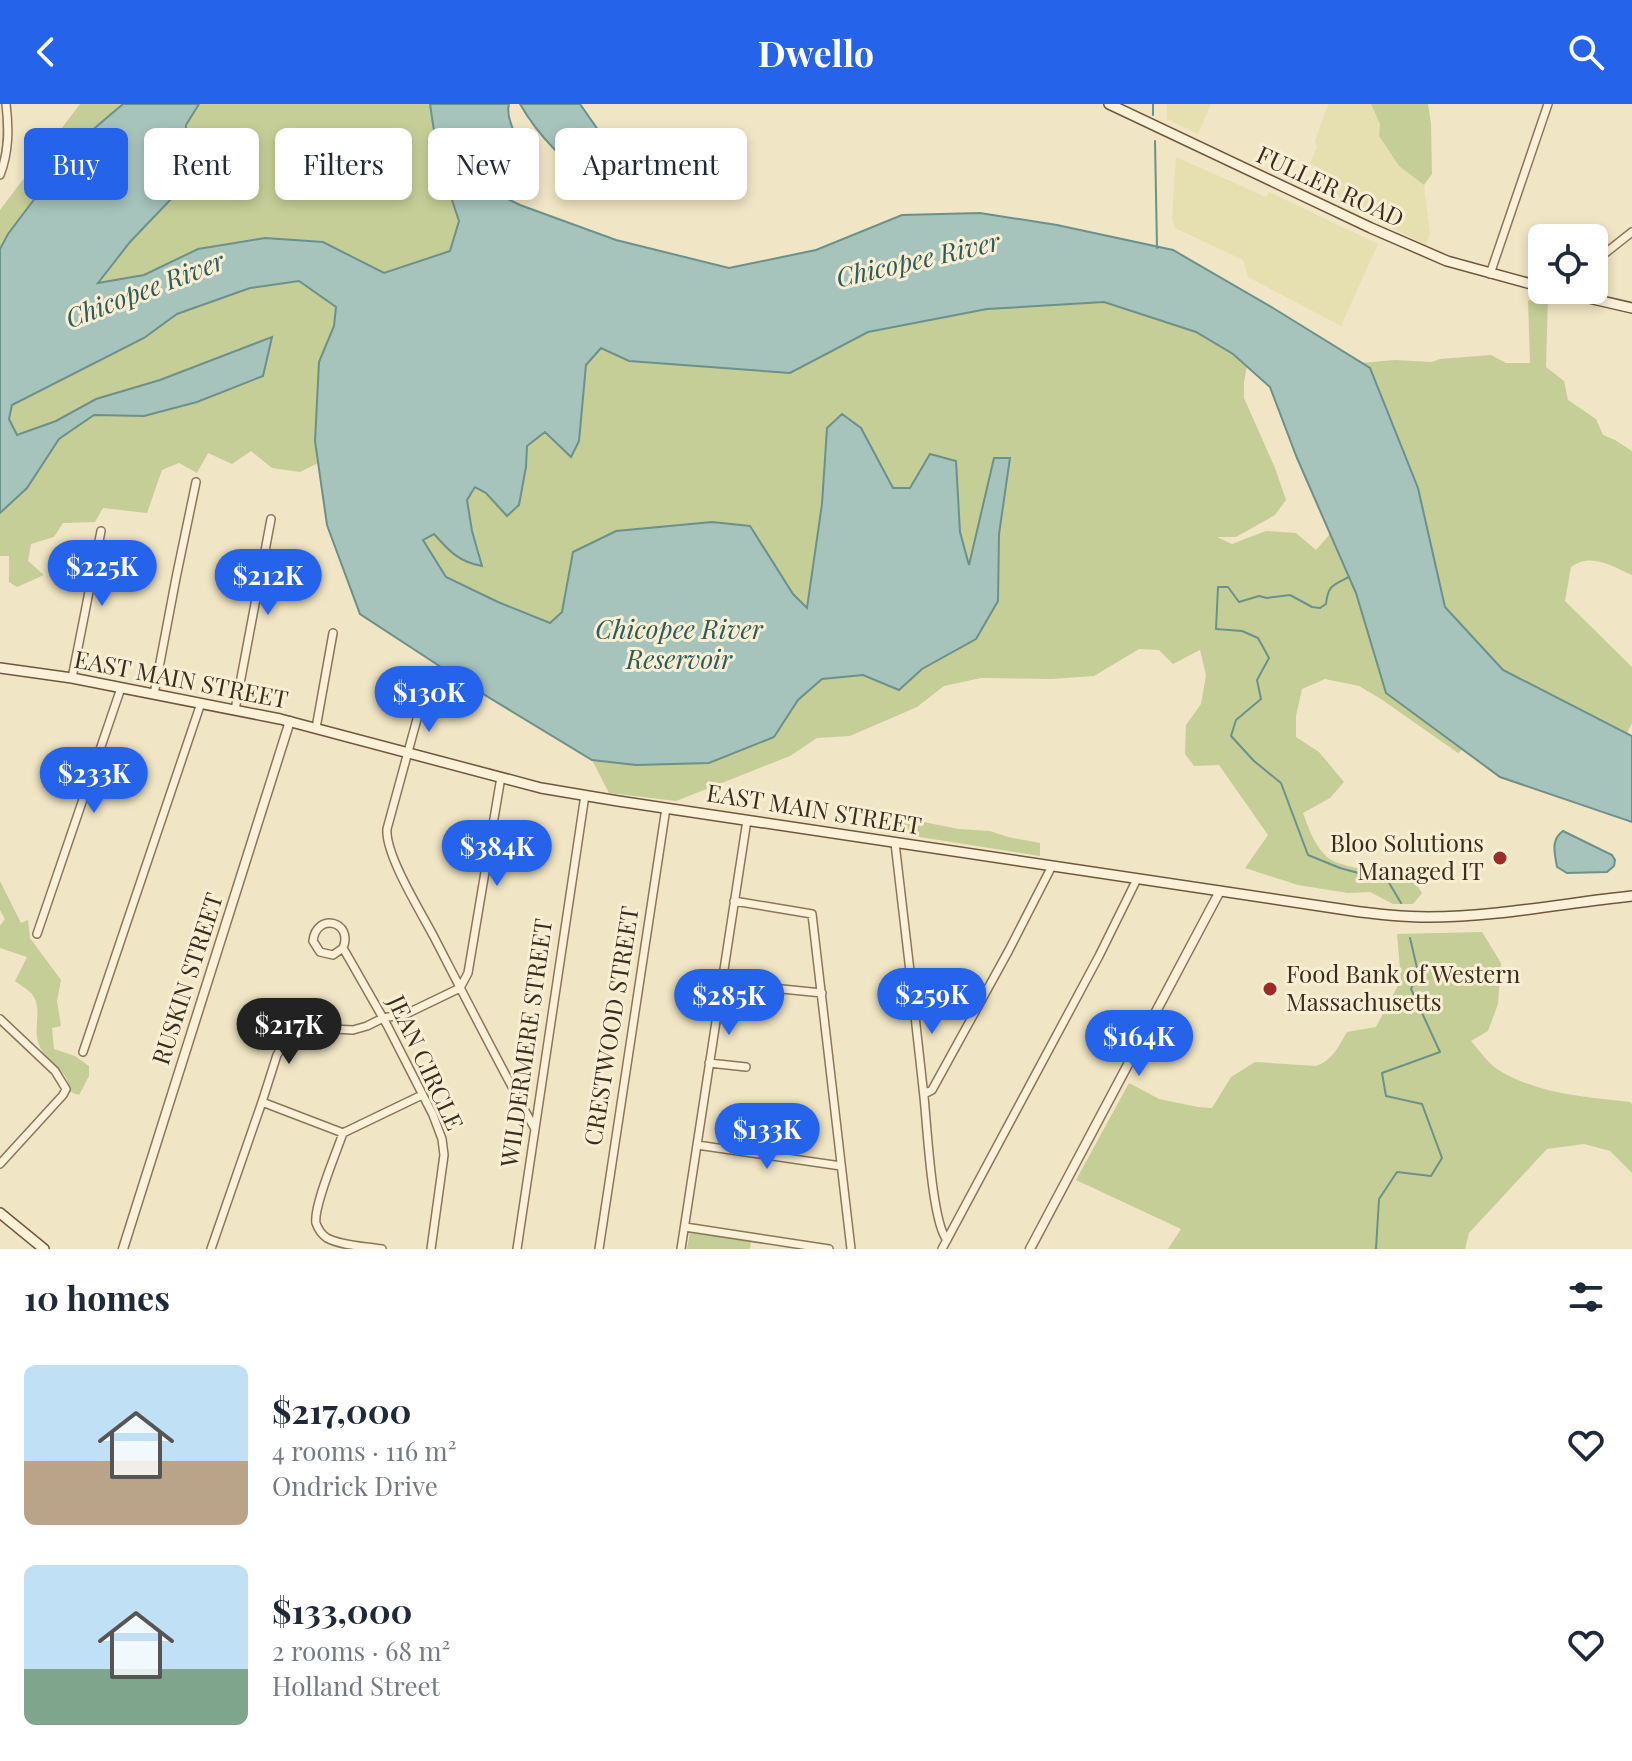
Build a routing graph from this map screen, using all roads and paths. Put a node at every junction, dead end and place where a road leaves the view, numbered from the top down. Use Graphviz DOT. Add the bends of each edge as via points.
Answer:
graph roads {
  1 [pos="6,104"];
  2 [pos="1109,104"];
  3 [pos="1548,104"];
  4 [pos="0,175"];
  5 [pos="1632,232"];
  6 [pos="1608,251"];
  7 [pos="1490,274"];
  8 [pos="1528,284"];
  9 [pos="1608,302"];
  10 [pos="1632,308"];
  11 [pos="196,482"];
  12 [pos="271,519"];
  13 [pos="101,531"];
  14 [pos="333,633"];
  15 [pos="0,668"];
  16 [pos="72,678"];
  17 [pos="121,688"];
  18 [pos="154,694"];
  19 [pos="201,703"];
  20 [pos="420,708"];
  21 [pos="235,710"];
  22 [pos="290,721"];
  23 [pos="316,728"];
  24 [pos="407,752"];
  25 [pos="501,777"];
  26 [pos="585,795"];
  27 [pos="666,808"];
  28 [pos="747,820"];
  29 [pos="895,843"];
  30 [pos="1052,866"];
  31 [pos="1137,879"];
  32 [pos="1220,891"];
  33 [pos="1632,896"];
  34 [pos="734,901"];
  35 [pos="37,934"];
  36 [pos="343,948"];
  37 [pos="721,983"];
  38 [pos="460,988"];
  39 [pos="822,993"];
  40 [pos="383,1018"];
  41 [pos="0,1019"];
  42 [pos="83,1052"];
  43 [pos="709,1063"];
  44 [pos="746,1067"];
  45 [pos="924,1094"];
  46 [pos="422,1095"];
  47 [pos="262,1102"];
  48 [pos="535,1129"];
  49 [pos="343,1133"];
  50 [pos="697,1145"];
  51 [pos="0,1164"];
  52 [pos="841,1166"];
  53 [pos="0,1213"];
  54 [pos="685,1227"];
  55 [pos="947,1240"];
  56 [pos="44,1249"];
  57 [pos="123,1249"];
  58 [pos="211,1249"];
  59 [pos="382,1249"];
  60 [pos="431,1249"];
  61 [pos="517,1249"];
  62 [pos="599,1249"];
  63 [pos="681,1249"];
  64 [pos="829,1249"];
  65 [pos="851,1249"];
  66 [pos="942,1249"];
  67 [pos="1030,1249"];
  1 -- 4 [label="street" via="8,139"];
  2 -- 7 [label="main road, FULLER ROAD" via="1371,228"];
  3 -- 7 [label="street"];
  5 -- 6 [label="street"];
  7 -- 8 [label="main road, FULLER ROAD"];
  9 -- 10 [label="main road"];
  11 -- 18 [label="street"];
  12 -- 21 [label="street"];
  13 -- 16 [label="street"];
  14 -- 23 [label="street"];
  15 -- 16 [label="main road, EAST MAIN STREET"];
  16 -- 17 [label="main road, EAST MAIN STREET"];
  17 -- 18 [label="main road, EAST MAIN STREET"];
  17 -- 35 [label="street"];
  18 -- 19 [label="main road, EAST MAIN STREET"];
  19 -- 21 [label="main road, EAST MAIN STREET"];
  19 -- 42 [label="street"];
  20 -- 24 [label="street"];
  21 -- 22 [label="main road, EAST MAIN STREET"];
  22 -- 23 [label="main road, EAST MAIN STREET"];
  22 -- 57 [label="street, RUSKIN STREET"];
  23 -- 24 [label="main road, EAST MAIN STREET"];
  24 -- 25 [label="main road, EAST MAIN STREET"];
  24 -- 38 [label="street" via="388,841"];
  25 -- 26 [label="main road, EAST MAIN STREET"];
  25 -- 38 [label="street" via="468,973"];
  26 -- 27 [label="main road, EAST MAIN STREET"];
  26 -- 48 [label="street, WILDERMERE STREET"];
  27 -- 28 [label="main road, EAST MAIN STREET"];
  27 -- 62 [label="street, CRESTWOOD STREET"];
  28 -- 29 [label="main road, EAST MAIN STREET"];
  28 -- 34 [label="street"];
  29 -- 30 [label="main road, EAST MAIN STREET"];
  29 -- 45 [label="street"];
  30 -- 31 [label="main road, EAST MAIN STREET"];
  30 -- 45 [label="street" via="966,1030 932,1090"];
  31 -- 32 [label="main road, EAST MAIN STREET"];
  31 -- 55 [label="street"];
  32 -- 33 [label="main road, EAST MAIN STREET" via="1430,917"];
  32 -- 67 [label="street"];
  34 -- 37 [label="street"];
  34 -- 39 [label="street" via="812,914"];
  36 -- 36 [label="street, JEAN CIRCLE" via="333,955 320,952 313,941 317,929 326,923 339,926 345,935"];
  36 -- 40 [label="street, JEAN CIRCLE"];
  37 -- 39 [label="street"];
  37 -- 43 [label="street"];
  38 -- 40 [label="street" via="406,1014"];
  38 -- 48 [label="street"];
  39 -- 52 [label="street"];
  40 -- 46 [label="street, JEAN CIRCLE"];
  40 -- 47 [label="street" via="353,1030 314,1025 298,1030 277,1055"];
  41 -- 51 [label="street" via="55,1071 66,1089"];
  43 -- 44 [label="street"];
  43 -- 50 [label="street"];
  45 -- 55 [label="street" via="939,1222"];
  46 -- 49 [label="street"];
  46 -- 60 [label="street, JEAN CIRCLE" via="444,1155"];
  47 -- 49 [label="street"];
  47 -- 58 [label="street"];
  48 -- 61 [label="street, WILDERMERE STREET"];
  49 -- 59 [label="street" via="316,1225 329,1239"];
  50 -- 52 [label="street"];
  50 -- 54 [label="street"];
  52 -- 65 [label="street"];
  53 -- 56 [label="main road"];
  54 -- 63 [label="street"];
  54 -- 64 [label="street"];
  55 -- 66 [label="street"];
}
